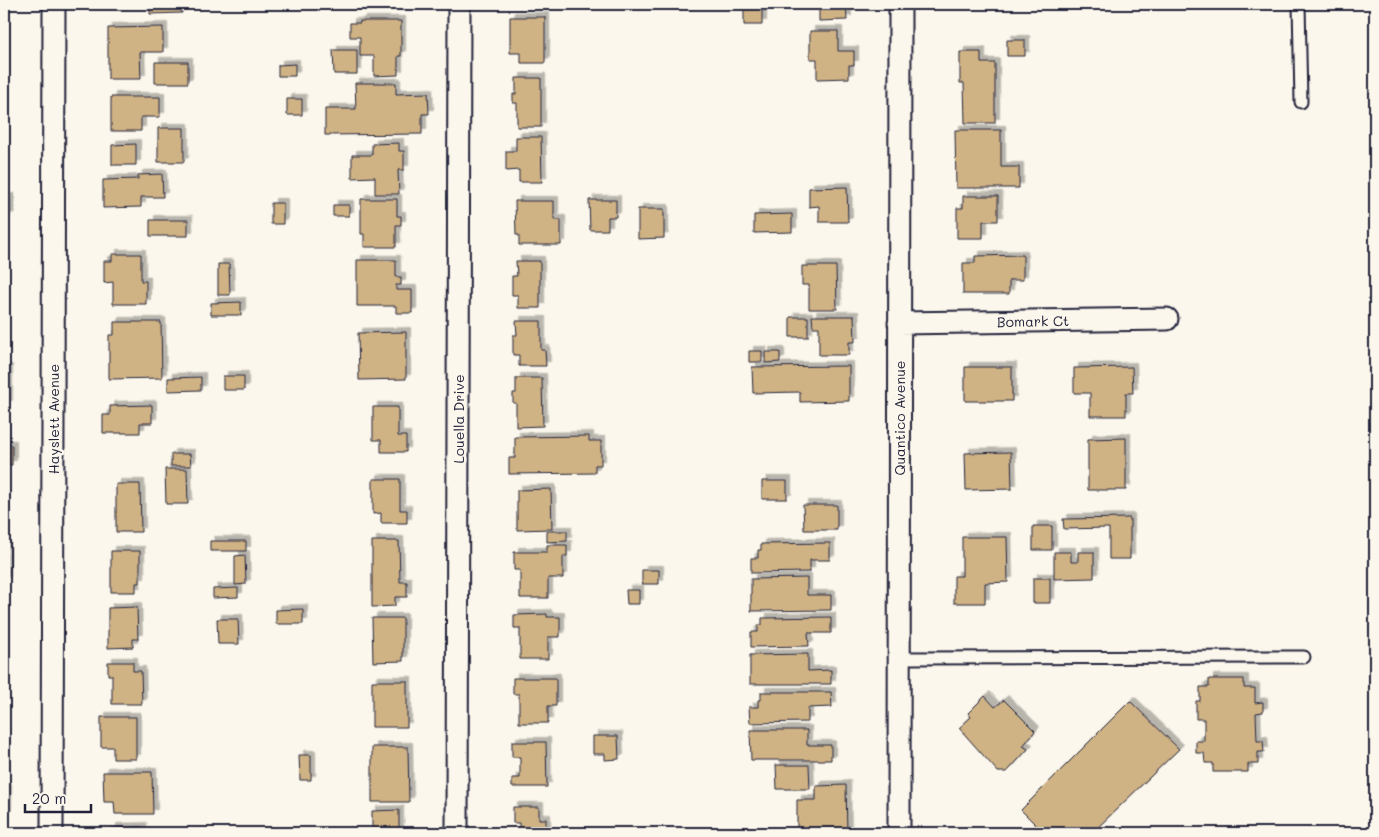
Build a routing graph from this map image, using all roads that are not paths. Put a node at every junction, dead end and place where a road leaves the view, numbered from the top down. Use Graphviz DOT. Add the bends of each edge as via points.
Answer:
graph roads {
  1 [pos="54,4"];
  2 [pos="459,4"];
  3 [pos="900,4"];
  4 [pos="1299,4"];
  5 [pos="1301,102"];
  6 [pos="1167,319"];
  7 [pos="899,323"];
  8 [pos="1304,656"];
  9 [pos="899,658"];
  10 [pos="52,833"];
  11 [pos="457,833"];
  12 [pos="898,833"];
  1 -- 10 [label="street, Hayslett Avenue"];
  2 -- 11 [label="street, Louella Drive"];
  3 -- 7 [label="street, Quantico Avenue"];
  4 -- 5 [label="lane"];
  6 -- 7 [label="street, Bomark Ct"];
  7 -- 9 [label="street, Quantico Avenue"];
  8 -- 9 [label="lane"];
  9 -- 12 [label="street, Quantico Avenue"];
}
